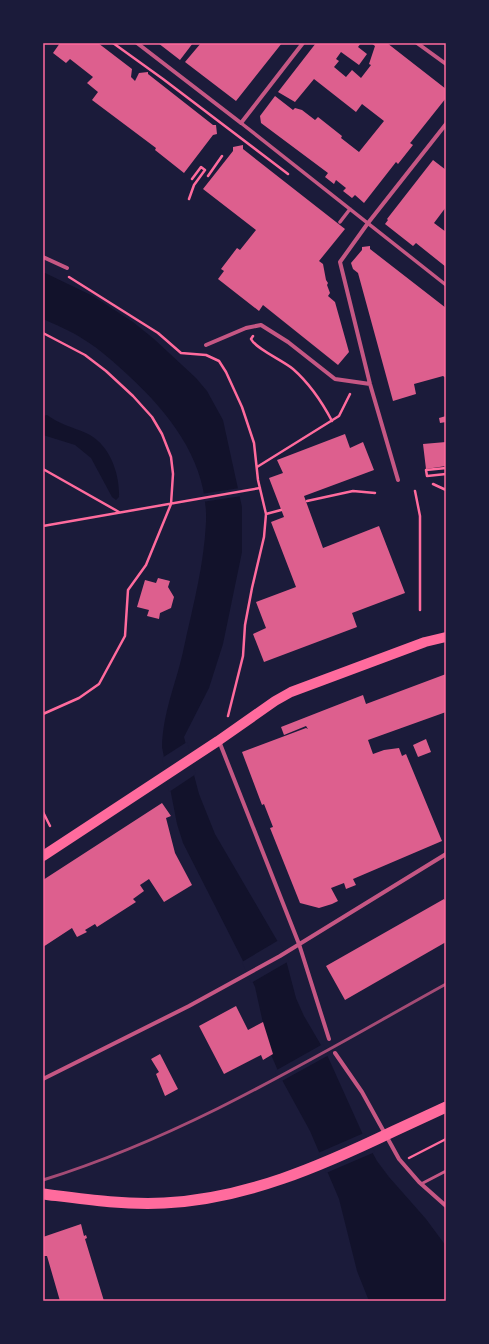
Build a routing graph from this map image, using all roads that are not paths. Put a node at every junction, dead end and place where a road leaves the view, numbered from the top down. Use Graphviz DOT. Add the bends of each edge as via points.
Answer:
graph roads {
  1 [pos="137,43"];
  2 [pos="303,43"];
  3 [pos="417,43"];
  4 [pos="446,64"];
  5 [pos="241,124"];
  6 [pos="446,124"];
  7 [pos="350,209"];
  8 [pos="340,222"];
  9 [pos="368,223"];
  10 [pos="43,257"];
  11 [pos="68,268"];
  12 [pos="446,286"];
  13 [pos="206,345"];
  14 [pos="370,384"];
  15 [pos="398,480"];
  16 [pos="446,637"];
  17 [pos="218,741"];
  18 [pos="446,854"];
  19 [pos="43,856"];
  20 [pos="299,944"];
  21 [pos="329,1039"];
  22 [pos="335,1053"];
  23 [pos="43,1079"];
  24 [pos="446,1107"];
  25 [pos="446,1171"];
  26 [pos="421,1184"];
  27 [pos="43,1194"];
  28 [pos="446,1206"];
  1 -- 5 [label="street"];
  2 -- 5 [label="street"];
  3 -- 4 [label="street"];
  5 -- 7 [label="street"];
  6 -- 9 [label="street"];
  7 -- 8 [label="street"];
  7 -- 9 [label="street"];
  9 -- 12 [label="street"];
  9 -- 14 [label="street" via="340,262"];
  10 -- 11 [label="street"];
  13 -- 14 [label="street" via="246,328 261,325 288,342 334,378"];
  14 -- 15 [label="street"];
  16 -- 17 [label="main road" via="425,642 291,692"];
  17 -- 19 [label="main road"];
  17 -- 20 [label="street"];
  18 -- 20 [label="street"];
  20 -- 21 [label="street"];
  20 -- 23 [label="street"];
  22 -- 26 [label="street" via="362,1092 399,1159"];
  24 -- 27 [label="highway" via="304,1171 237,1192 164,1203 97,1201"];
  25 -- 26 [label="lane"];
  26 -- 28 [label="street"];
}
